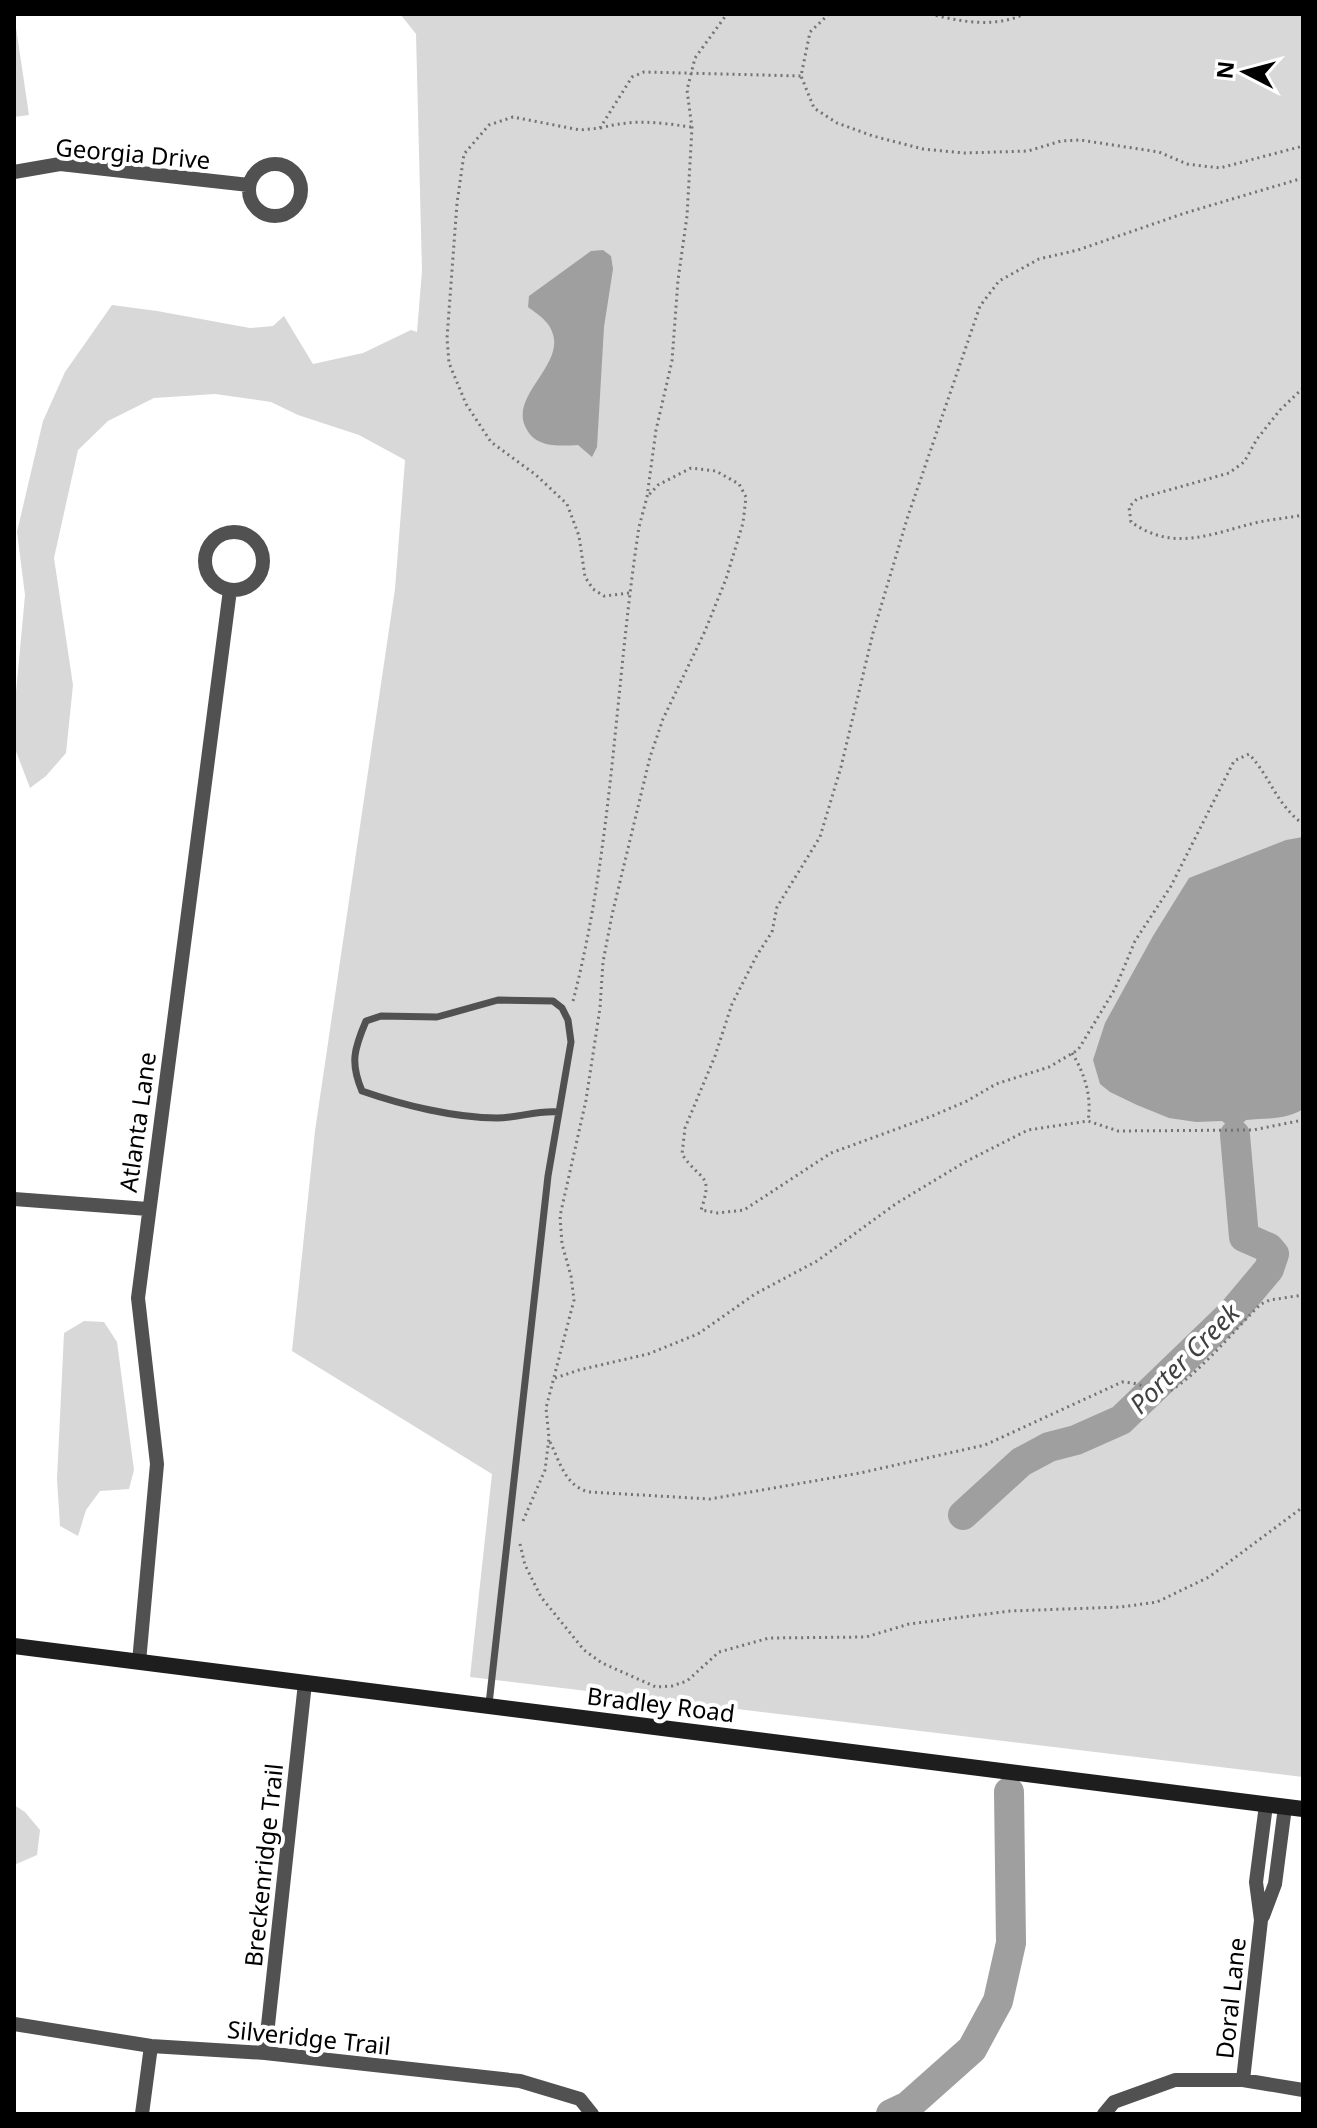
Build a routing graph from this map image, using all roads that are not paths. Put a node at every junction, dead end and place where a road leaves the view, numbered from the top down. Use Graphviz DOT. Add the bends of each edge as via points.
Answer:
graph roads {
  1 [pos="14,172"];
  2 [pos="249,185"];
  3 [pos="230,590"];
  4 [pos="559,1112"];
  5 [pos="14,1199"];
  6 [pos="148,1209"];
  7 [pos="14,1646"];
  8 [pos="139,1662"];
  9 [pos="305,1683"];
  10 [pos="489,1706"];
  11 [pos="1266,1805"];
  12 [pos="1285,1807"];
  13 [pos="1303,1809"];
  14 [pos="1261,1920"];
  15 [pos="14,2024"];
  16 [pos="151,2046"];
  17 [pos="265,2053"];
  18 [pos="1243,2080"];
  19 [pos="1303,2090"];
  20 [pos="142,2114"];
  21 [pos="592,2114"];
  22 [pos="1104,2114"];
  1 -- 2 [label="street, Georgia Drive" via="60,164"];
  3 -- 3 [label="street" via="251,585 263,565 258,544 239,532 217,537 205,557 211,578"];
  3 -- 6 [label="street, Atlanta Lane"];
  4 -- 4 [label="lane" via="571,1042 568,1020 553,1001 498,1000 437,1017 381,1016 366,1021 353,1071 362,1091 391,1102 475,1117"];
  4 -- 10 [label="lane"];
  5 -- 6 [label="street"];
  6 -- 8 [label="street, Atlanta Lane" via="138,1298 157,1464"];
  7 -- 8 [label="street, Bradley Road"];
  8 -- 9 [label="street, Bradley Road"];
  9 -- 10 [label="street, Bradley Road"];
  9 -- 17 [label="street, Breckenridge Trail"];
  10 -- 11 [label="street, Bradley Road"];
  11 -- 12 [label="street, Bradley Road"];
  11 -- 14 [label="street, Doral Lane" via="1256,1882"];
  12 -- 13 [label="street, Bradley Road"];
  12 -- 14 [label="street, Doral Lane" via="1275,1884"];
  14 -- 18 [label="street, Doral Lane"];
  15 -- 16 [label="street, Silveridge Trail"];
  16 -- 17 [label="street, Silveridge Trail"];
  16 -- 20 [label="street"];
  17 -- 21 [label="street, Silveridge Trail" via="520,2081 580,2099"];
  18 -- 19 [label="street"];
  18 -- 22 [label="street" via="1175,2080 1114,2102"];
}
